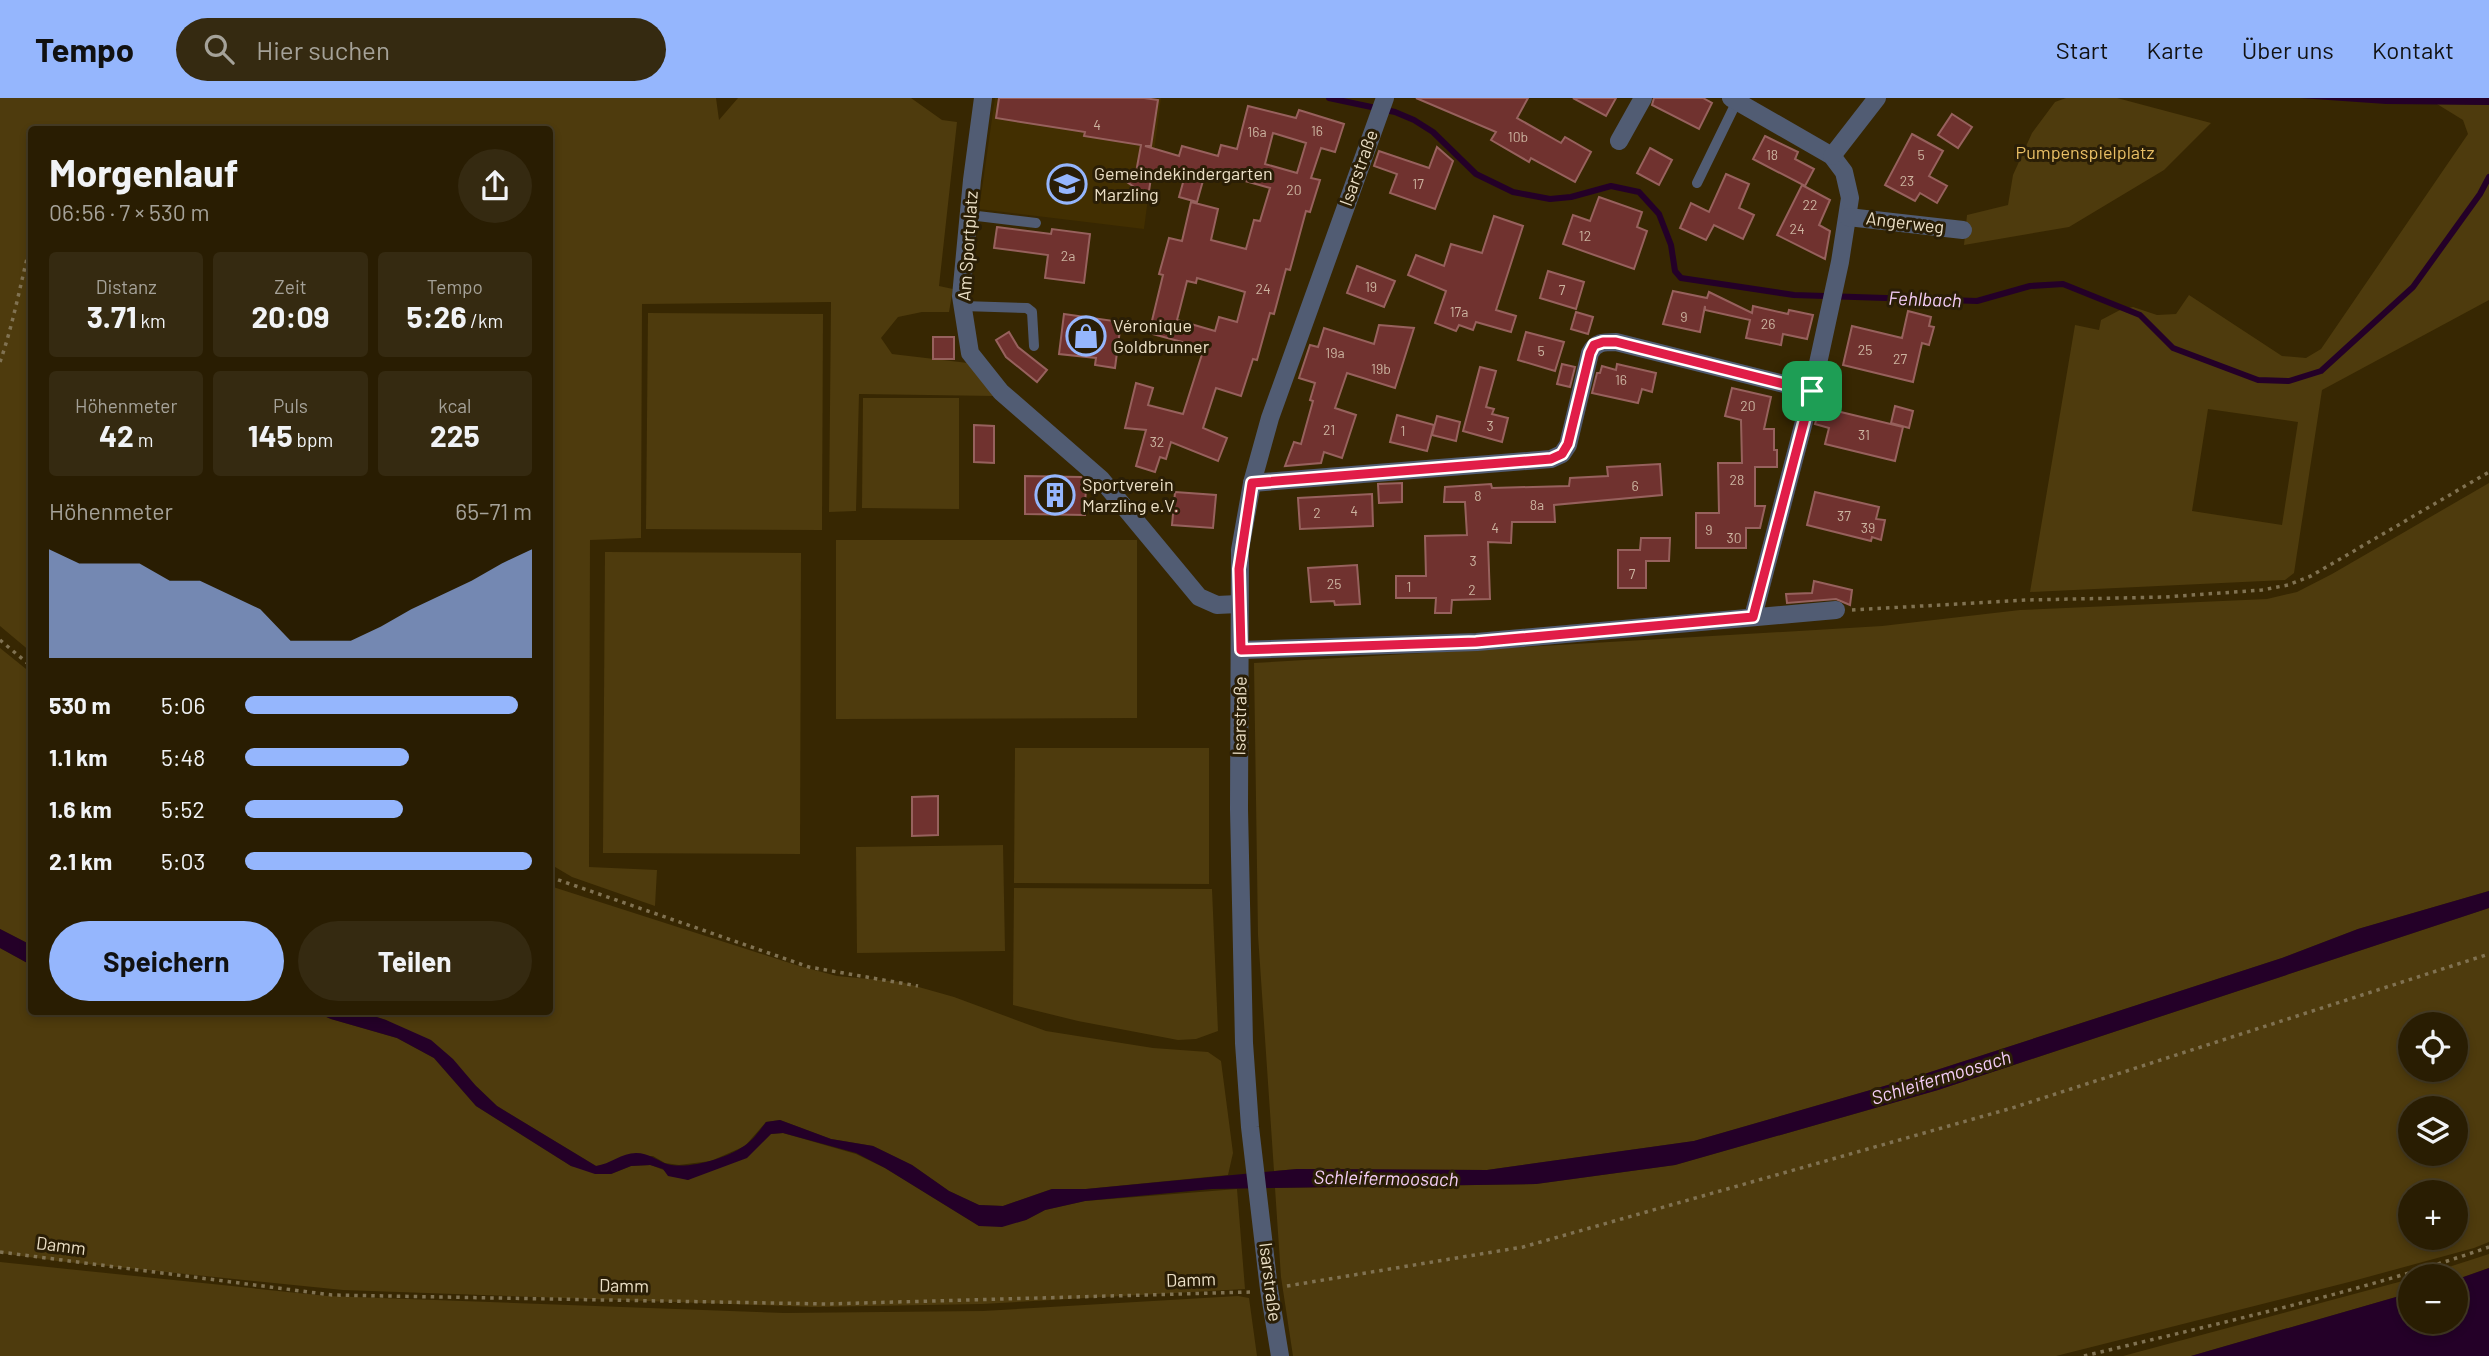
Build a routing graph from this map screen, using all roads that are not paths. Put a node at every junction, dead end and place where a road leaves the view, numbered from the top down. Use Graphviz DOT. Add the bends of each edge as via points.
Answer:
graph roads {
  1 [pos="984,98"];
  2 [pos="1643,98"];
  3 [pos="1877,98"];
  4 [pos="1385,99"];
  5 [pos="1734,100"];
  6 [pos="1619,141"];
  7 [pos="1832,156"];
  8 [pos="1697,183"];
  9 [pos="969,215"];
  10 [pos="1848,216"];
  11 [pos="1036,223"];
  12 [pos="1963,230"];
  13 [pos="963,306"];
  14 [pos="1034,346"];
  15 [pos="1812,391"];
  16 [pos="1252,483"];
  17 [pos="1238,604"];
  18 [pos="1836,610"];
  19 [pos="1753,617"];
  20 [pos="1241,650"];
  21 [pos="1280,1356"];
  1 -- 9 [label="street, Am Sportplatz"];
  2 -- 6 [label="street"];
  3 -- 7 [label="street"];
  4 -- 16 [label="street, Isarstraße" via="1294,348"];
  5 -- 7 [label="street"];
  5 -- 8 [label="lane"];
  7 -- 10 [label="street, Angerweg" via="1844,172 1850,198"];
  9 -- 11 [label="lane"];
  9 -- 13 [label="street, Am Sportplatz"];
  10 -- 12 [label="street, Angerweg"];
  10 -- 15 [label="street, Angerweg"];
  13 -- 14 [label="lane" via="1027,308 1032,312"];
  13 -- 17 [label="street, Am Sportplatz" via="970,353 1001,392 1101,479 1199,597 1217,605"];
  15 -- 16 [label="street" via="1603,342 1594,345 1590,353 1568,444 1562,454 1551,459"];
  15 -- 19 [label="street, Angerweg"];
  16 -- 17 [label="street, Isarstraße" via="1240,550"];
  17 -- 20 [label="street, Isarstraße"];
  18 -- 19 [label="street"];
  19 -- 20 [label="street" via="1476,642"];
  20 -- 21 [label="street, Isarstraße" via="1241,945 1250,1127"];
}
